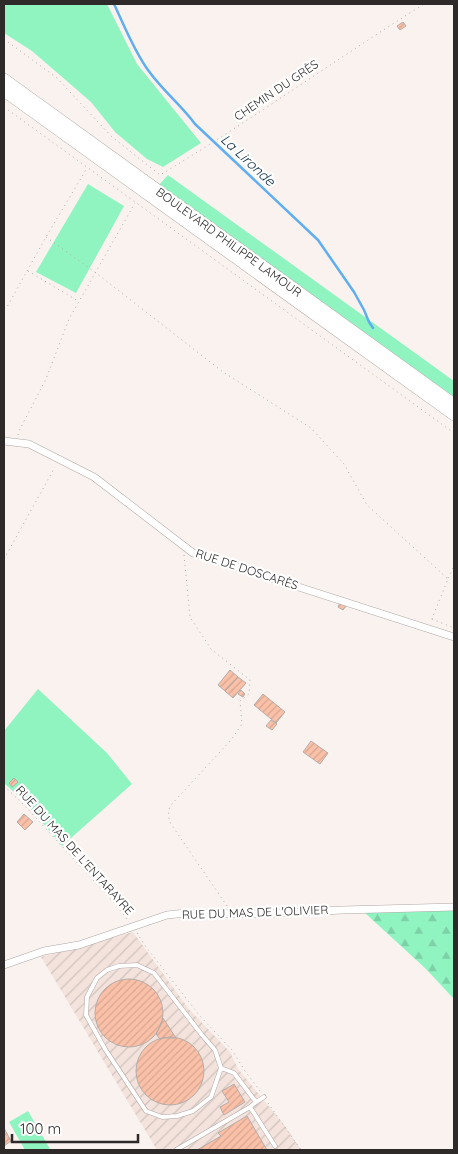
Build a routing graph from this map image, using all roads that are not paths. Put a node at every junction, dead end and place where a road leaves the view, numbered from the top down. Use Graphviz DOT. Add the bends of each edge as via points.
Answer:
graph roads {
  1 [pos="4,79"];
  2 [pos="4,91"];
  3 [pos="454,404"];
  4 [pos="454,415"];
  5 [pos="4,441"];
  6 [pos="454,637"];
  7 [pos="454,907"];
  8 [pos="4,965"];
  9 [pos="221,1068"];
  10 [pos="264,1097"];
  11 [pos="256,1102"];
  12 [pos="250,1106"];
  13 [pos="275,1146"];
  14 [pos="176,1150"];
  1 -- 3 [label="main road, BOULEVARD PHILIPPE LAMOUR"];
  2 -- 4 [label="main road, BOULEVARD PHILIPPE LAMOUR"];
  5 -- 6 [label="street, RUE DE DOSCARÈS" via="29,444 94,477 193,553"];
  7 -- 8 [label="street, RUE DU MAS DE L'OLIVIER" via="167,916"];
  9 -- 9 [label="lane" via="215,1050 154,974 137,965 119,966 97,978 87,997 86,1015 146,1111 162,1117 193,1111 211,1097"];
  9 -- 11 [label="lane" via="234,1073"];
  10 -- 11 [label="lane"];
  11 -- 12 [label="lane"];
  12 -- 13 [label="lane"];
  12 -- 14 [label="lane"];
}
